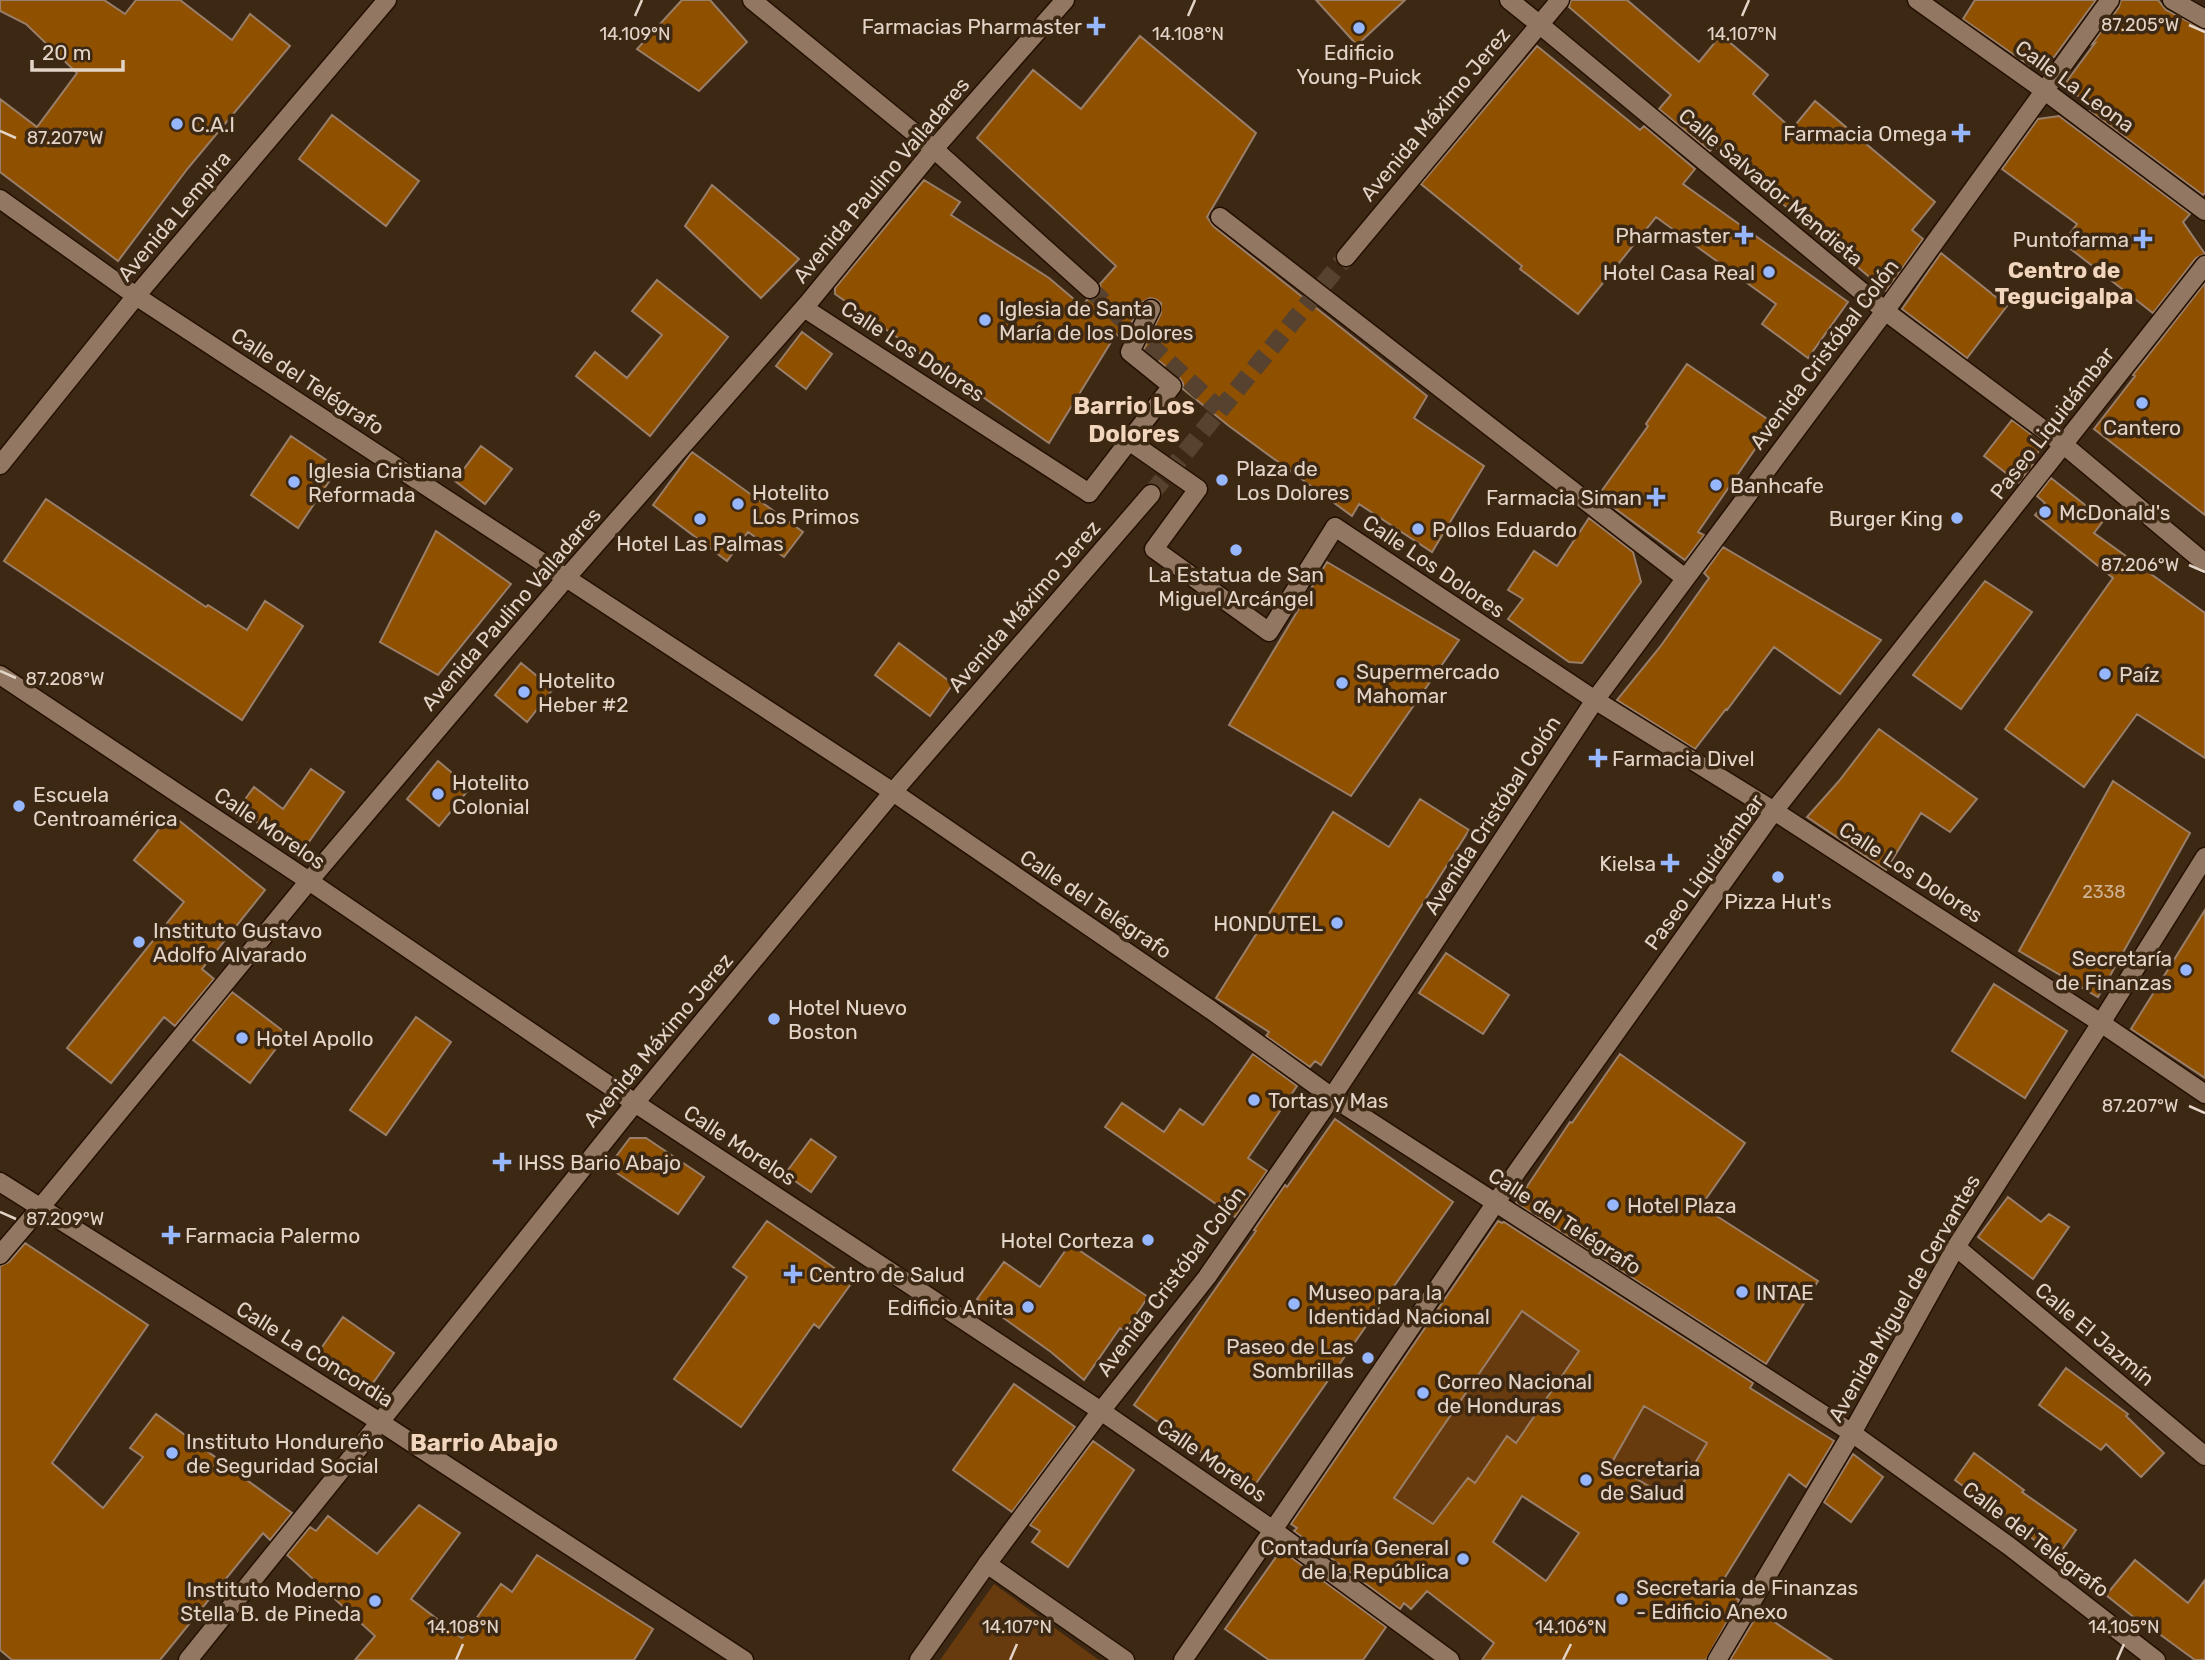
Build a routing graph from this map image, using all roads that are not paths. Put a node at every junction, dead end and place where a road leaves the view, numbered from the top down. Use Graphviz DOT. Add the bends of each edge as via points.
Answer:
graph roads {
  1 [pos="387,0"];
  2 [pos="752,0"];
  3 [pos="1065,0"];
  4 [pos="1509,0"];
  5 [pos="1560,0"];
  6 [pos="1917,0"];
  7 [pos="2110,0"];
  8 [pos="2172,0"];
  9 [pos="2205,19"];
  10 [pos="1539,24"];
  11 [pos="2045,91"];
  12 [pos="934,149"];
  13 [pos="0,199"];
  14 [pos="2205,211"];
  15 [pos="1220,217"];
  16 [pos="1346,257"];
  17 [pos="2205,265"];
  18 [pos="1090,289"];
  19 [pos="136,296"];
  20 [pos="804,307"];
  21 [pos="1152,309"];
  22 [pos="1885,311"];
  23 [pos="1129,441"];
  24 [pos="2064,445"];
  25 [pos="0,465"];
  26 [pos="1151,494"];
  27 [pos="2205,563"];
  28 [pos="567,577"];
  29 [pos="1685,578"];
  30 [pos="0,675"];
  31 [pos="1595,700"];
  32 [pos="893,792"];
  33 [pos="1774,811"];
  34 [pos="2205,857"];
  35 [pos="309,881"];
  36 [pos="2101,1023"];
  37 [pos="2205,1094"];
  38 [pos="1332,1097"];
  39 [pos="635,1103"];
  40 [pos="0,1182"];
  41 [pos="1496,1203"];
  42 [pos="40,1208"];
  43 [pos="1955,1247"];
  44 [pos="0,1255"];
  45 [pos="1101,1411"];
  46 [pos="380,1422"];
  47 [pos="1852,1433"];
  48 [pos="2205,1456"];
  49 [pos="1273,1530"];
  50 [pos="986,1564"];
  51 [pos="188,1660"];
  52 [pos="744,1660"];
  53 [pos="919,1660"];
  54 [pos="1125,1660"];
  55 [pos="1182,1660"];
  56 [pos="1450,1660"];
  57 [pos="1717,1660"];
  58 [pos="2156,1660"];
  1 -- 19 [label="street, Avenida Lempira"];
  2 -- 12 [label="street"];
  3 -- 12 [label="street, Avenida Paulino Valladares"];
  4 -- 10 [label="street, Calle Salvador Mendieta"];
  5 -- 10 [label="street, Avenida Máximo Jerez"];
  6 -- 11 [label="street, Calle La Leona"];
  7 -- 11 [label="street, Avenida Cristóbal Colón"];
  8 -- 9 [label="street"];
  10 -- 16 [label="street, Avenida Máximo Jerez"];
  10 -- 22 [label="street, Calle Salvador Mendieta"];
  11 -- 14 [label="street, Calle La Leona"];
  11 -- 22 [label="street, Avenida Cristóbal Colón"];
  12 -- 18 [label="street"];
  12 -- 20 [label="street, Avenida Paulino Valladares"];
  13 -- 19 [label="street, Calle del Telégrafo"];
  15 -- 29 [label="street"];
  17 -- 24 [label="street, Paseo Liquidámbar"];
  19 -- 25 [label="street, Avenida Lempira"];
  19 -- 28 [label="street, Calle del Telégrafo"];
  20 -- 23 [label="street, Calle Los Dolores" via="1089,493"];
  20 -- 28 [label="street, Avenida Paulino Valladares"];
  21 -- 23 [label="street" via="1130,352 1172,386"];
  22 -- 24 [label="street, Calle Salvador Mendieta"];
  22 -- 29 [label="street, Avenida Cristóbal Colón"];
  23 -- 31 [label="street, Calle Los Dolores" via="1198,489 1154,549 1269,632 1335,527"];
  24 -- 27 [label="street, Calle Salvador Mendieta"];
  24 -- 33 [label="street, Paseo Liquidámbar"];
  26 -- 32 [label="street, Avenida Máximo Jerez"];
  28 -- 32 [label="street, Calle del Telégrafo"];
  28 -- 35 [label="street, Avenida Paulino Valladares"];
  29 -- 31 [label="street, Avenida Cristóbal Colón"];
  30 -- 35 [label="street, Calle Morelos"];
  31 -- 33 [label="street, Calle Los Dolores"];
  31 -- 38 [label="street, Avenida Cristóbal Colón"];
  32 -- 38 [label="street, Calle del Telégrafo"];
  32 -- 39 [label="street, Avenida Máximo Jerez"];
  33 -- 36 [label="street, Calle Los Dolores"];
  33 -- 41 [label="street, Paseo Liquidámbar"];
  34 -- 36 [label="street, Avenida Miguel de Cervantes"];
  35 -- 39 [label="street, Calle Morelos"];
  35 -- 42 [label="street, Avenida Paulino Valladares"];
  36 -- 37 [label="street, Calle Los Dolores"];
  36 -- 43 [label="street, Avenida Miguel de Cervantes"];
  38 -- 41 [label="street, Calle del Telégrafo"];
  38 -- 45 [label="street, Avenida Cristóbal Colón" via="1207,1278"];
  39 -- 45 [label="street, Calle Morelos"];
  39 -- 46 [label="street, Avenida Máximo Jerez"];
  40 -- 42 [label="street, Calle La Concordia"];
  41 -- 47 [label="street, Calle del Telégrafo"];
  41 -- 49 [label="street, Paseo Liquidámbar"];
  42 -- 44 [label="street, Avenida Paulino Valladares"];
  42 -- 46 [label="street, Calle La Concordia"];
  43 -- 47 [label="street, Avenida Miguel de Cervantes"];
  43 -- 48 [label="street, Calle El Jazmín"];
  45 -- 49 [label="street, Calle Morelos"];
  45 -- 50 [label="street, Avenida Cristóbal Colón"];
  46 -- 51 [label="street, Avenida Máximo Jerez"];
  46 -- 52 [label="street, Calle La Concordia"];
  47 -- 57 [label="street, Avenida Miguel de Cervantes"];
  47 -- 58 [label="street, Calle del Telégrafo" via="2020,1554"];
  49 -- 55 [label="street, Paseo Liquidámbar"];
  49 -- 56 [label="street, Calle Morelos"];
  50 -- 53 [label="street, Avenida Cristóbal Colón"];
  50 -- 54 [label="street"];
}
